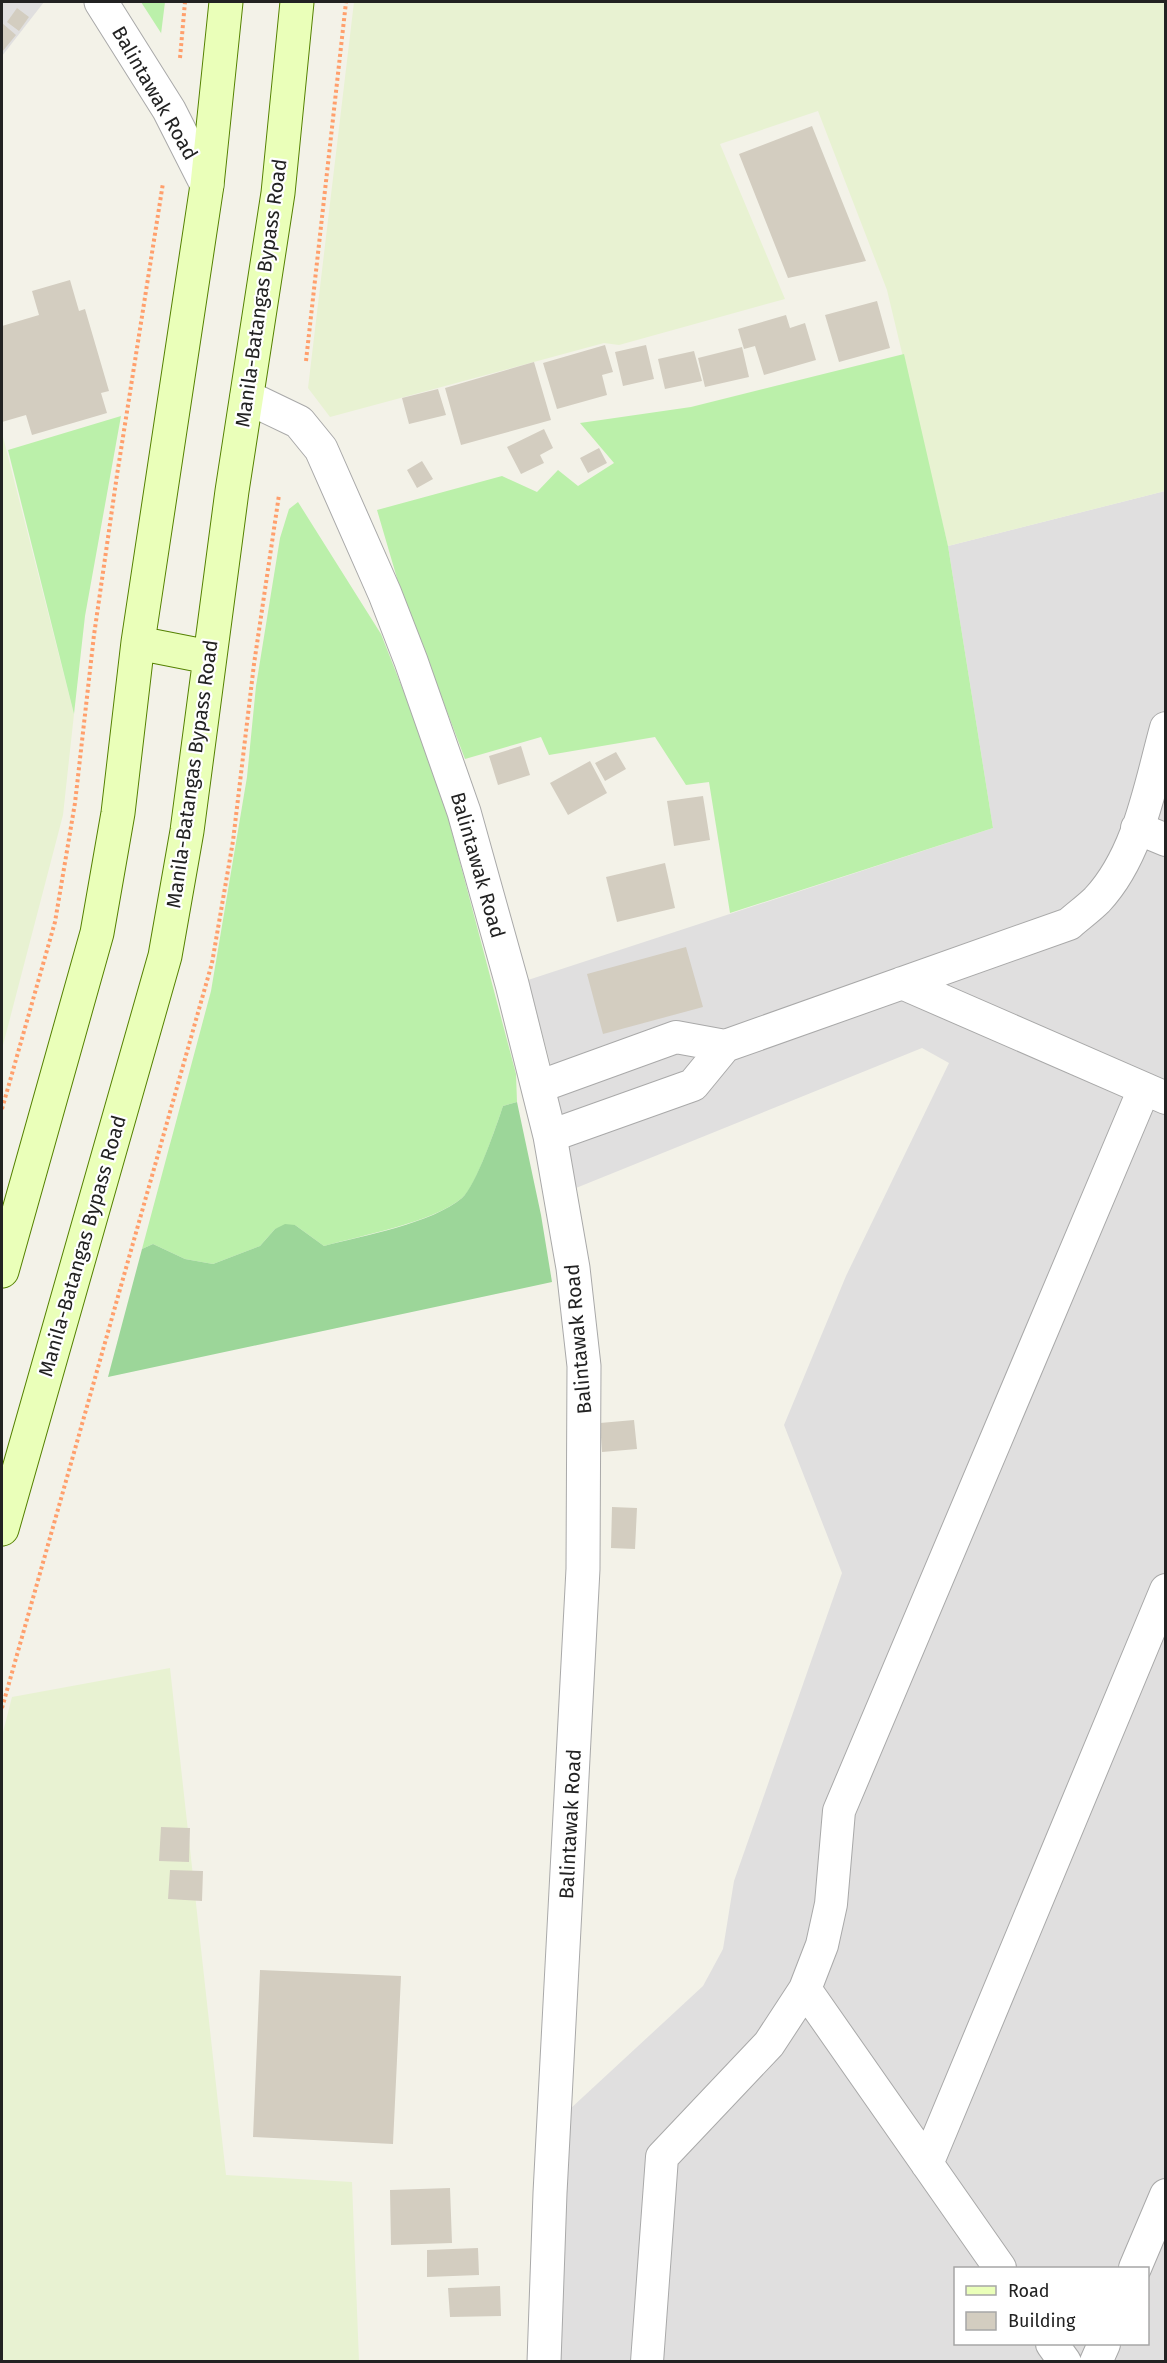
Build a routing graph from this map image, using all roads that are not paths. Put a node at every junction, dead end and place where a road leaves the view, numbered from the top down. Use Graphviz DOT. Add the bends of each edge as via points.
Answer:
graph roads {
  1 [pos="101,2"];
  2 [pos="226,2"];
  3 [pos="297,2"];
  4 [pos="207,185"];
  5 [pos="247,397"];
  6 [pos="138,643"];
  7 [pos="209,657"];
  8 [pos="1166,728"];
  9 [pos="1151,834"];
  10 [pos="903,983"];
  11 [pos="725,1046"];
  12 [pos="538,1087"];
  13 [pos="1155,1094"];
  14 [pos="550,1136"];
  15 [pos="2,1271"];
  16 [pos="2,1528"];
  17 [pos="1166,1590"];
  18 [pos="805,1989"];
  19 [pos="927,2164"];
  20 [pos="1166,2195"];
  21 [pos="999,2267"];
  22 [pos="1135,2267"];
  23 [pos="1053,2345"];
  24 [pos="1103,2345"];
  25 [pos="544,2361"];
  26 [pos="647,2361"];
  27 [pos="1065,2361"];
  28 [pos="1096,2361"];
  1 -- 4 [label="street, Balintawak Road" via="169,110"];
  2 -- 4 [label="main road"];
  3 -- 5 [label="main road, Manila-Batangas Bypass Road" via="278,193"];
  4 -- 6 [label="main road"];
  5 -- 7 [label="main road, Manila-Batangas Bypass Road"];
  5 -- 12 [label="street, Balintawak Road" via="299,422 321,449 386,594 464,812"];
  6 -- 7 [label="main road"];
  6 -- 15 [label="main road" via="118,813 98,933"];
  7 -- 16 [label="main road, Manila-Batangas Bypass Road" via="188,831 165,956"];
  8 -- 9 [label="street"];
  9 -- 10 [label="street" via="1098,899 1069,924"];
  10 -- 11 [label="street"];
  10 -- 13 [label="street"];
  11 -- 12 [label="street" via="676,1037"];
  11 -- 14 [label="street" via="693,1084"];
  12 -- 14 [label="street, Balintawak Road"];
  13 -- 18 [label="street" via="839,1811 831,1904 822,1945"];
  14 -- 25 [label="street, Balintawak Road" via="579,1319 585,1443 583,1580"];
  17 -- 19 [label="street"];
  18 -- 19 [label="street"];
  18 -- 26 [label="street" via="770,2044 662,2157"];
  19 -- 21 [label="street"];
  20 -- 22 [label="street"];
  23 -- 27 [label="street"];
  24 -- 28 [label="street"];
}
